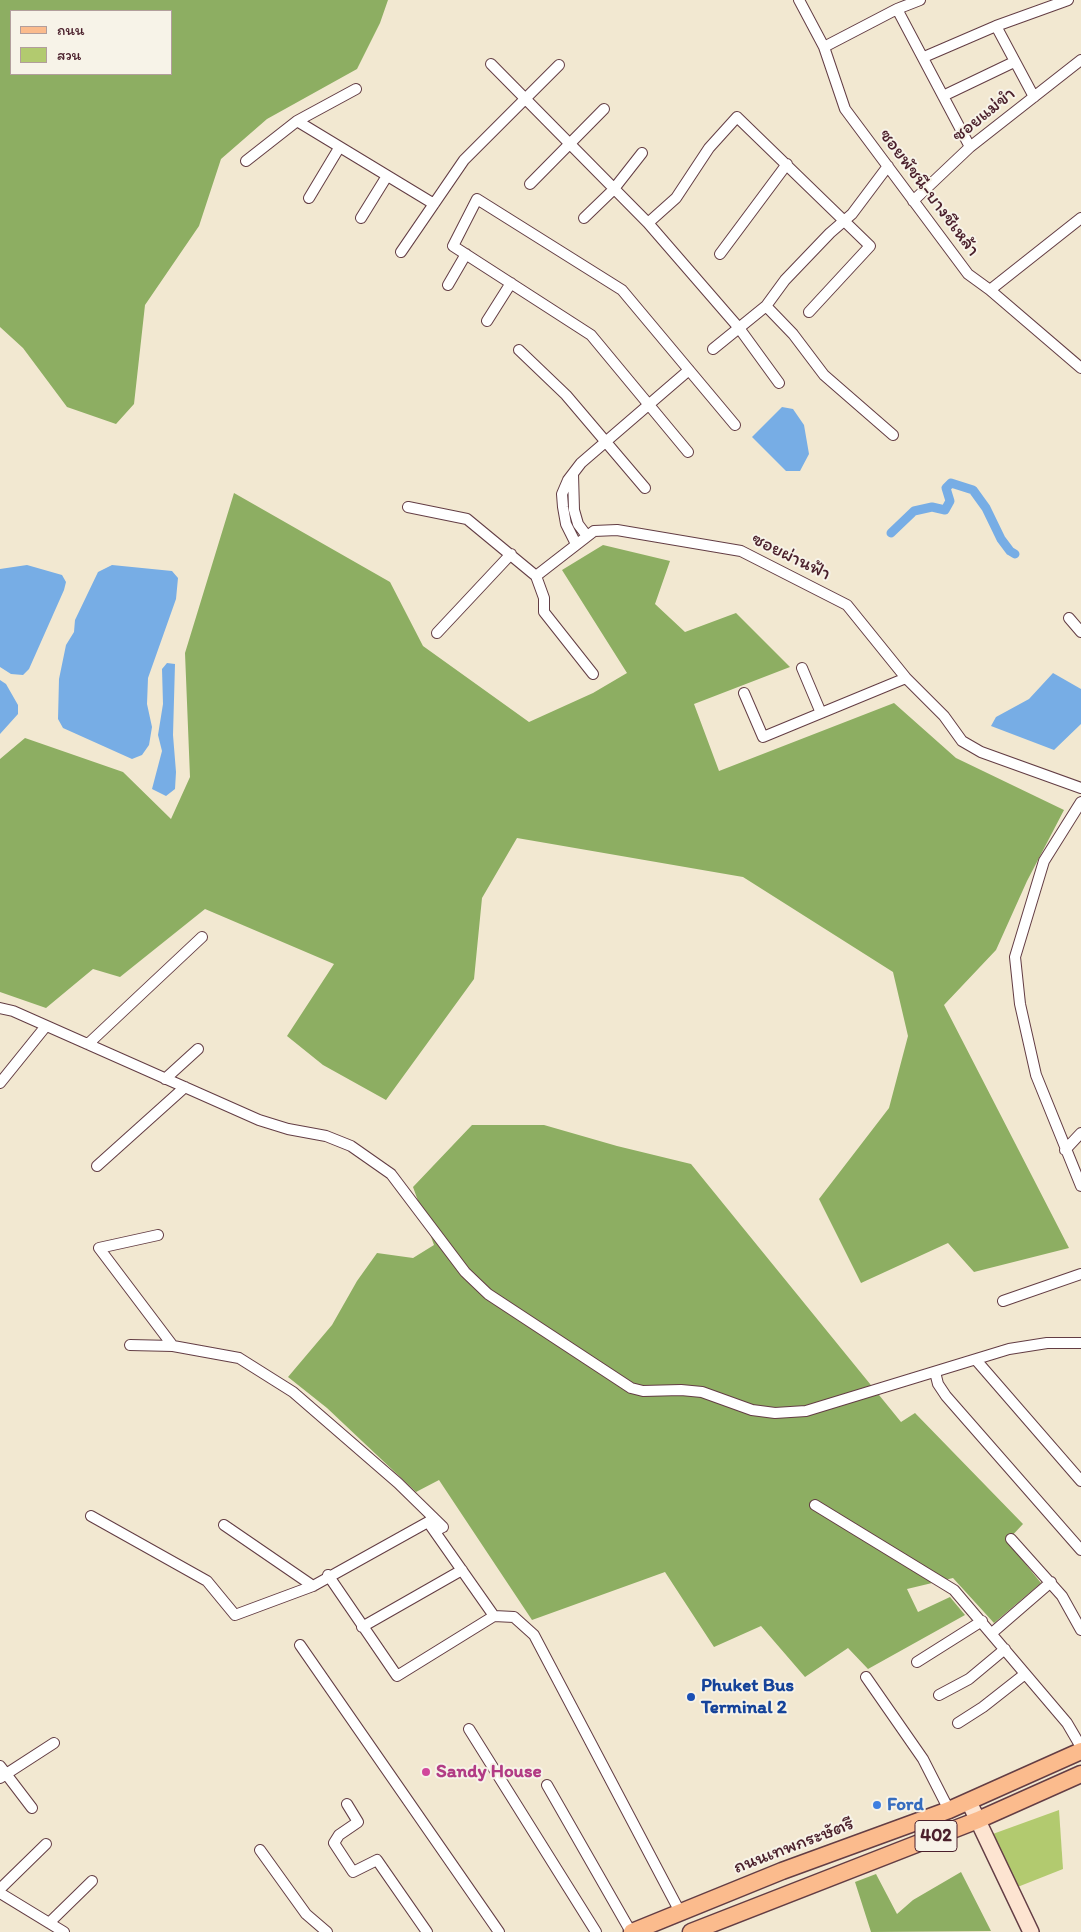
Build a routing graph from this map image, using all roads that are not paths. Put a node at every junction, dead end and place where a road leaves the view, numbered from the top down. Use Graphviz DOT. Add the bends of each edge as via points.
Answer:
graph roads {
  1 [pos="799,0"];
  2 [pos="920,0"];
  3 [pos="1068,0"];
  4 [pos="897,9"];
  5 [pos="996,26"];
  6 [pos="824,47"];
  7 [pos="924,57"];
  8 [pos="1081,60"];
  9 [pos="1014,62"];
  10 [pos="492,64"];
  11 [pos="559,65"];
  12 [pos="356,89"];
  13 [pos="944,96"];
  14 [pos="1034,97"];
  15 [pos="526,100"];
  16 [pos="604,109"];
  17 [pos="297,121"];
  18 [pos="569,145"];
  19 [pos="339,148"];
  20 [pos="970,148"];
  21 [pos="642,153"];
  22 [pos="246,161"];
  23 [pos="788,164"];
  24 [pos="888,166"];
  25 [pos="387,176"];
  26 [pos="530,184"];
  27 [pos="613,190"];
  28 [pos="309,198"];
  29 [pos="913,201"];
  30 [pos="434,204"];
  31 [pos="361,218"];
  32 [pos="584,218"];
  33 [pos="1081,218"];
  34 [pos="843,222"];
  35 [pos="648,223"];
  36 [pos="401,252"];
  37 [pos="466,254"];
  38 [pos="720,254"];
  39 [pos="511,283"];
  40 [pos="448,285"];
  41 [pos="990,290"];
  42 [pos="766,306"];
  43 [pos="809,312"];
  44 [pos="487,321"];
  45 [pos="740,328"];
  46 [pos="713,349"];
  47 [pos="519,350"];
  48 [pos="1081,368"];
  49 [pos="689,370"];
  50 [pos="779,383"];
  51 [pos="648,405"];
  52 [pos="735,425"];
  53 [pos="893,435"];
  54 [pos="606,442"];
  55 [pos="688,452"];
  56 [pos="573,474"];
  57 [pos="645,488"];
  58 [pos="408,507"];
  59 [pos="587,536"];
  60 [pos="576,544"];
  61 [pos="511,554"];
  62 [pos="536,576"];
  63 [pos="1069,618"];
  64 [pos="1081,632"];
  65 [pos="437,633"];
  66 [pos="802,668"];
  67 [pos="593,674"];
  68 [pos="906,678"];
  69 [pos="744,693"];
  70 [pos="821,714"];
  71 [pos="1081,788"];
  72 [pos="1081,802"];
  73 [pos="202,938"];
  74 [pos="0,1008"];
  75 [pos="46,1026"];
  76 [pos="88,1044"];
  77 [pos="198,1049"];
  78 [pos="165,1078"];
  79 [pos="0,1083"];
  80 [pos="185,1088"];
  81 [pos="1081,1133"];
  82 [pos="1065,1150"];
  83 [pos="97,1166"];
  84 [pos="1081,1186"];
  85 [pos="158,1235"];
  86 [pos="1081,1274"];
  87 [pos="1003,1301"];
  88 [pos="1081,1343"];
  89 [pos="130,1345"];
  90 [pos="173,1346"];
  91 [pos="976,1360"];
  92 [pos="935,1372"];
  93 [pos="1081,1481"];
  94 [pos="815,1505"];
  95 [pos="91,1516"];
  96 [pos="224,1525"];
  97 [pos="435,1531"];
  98 [pos="1011,1540"];
  99 [pos="1081,1550"];
  100 [pos="462,1570"];
  101 [pos="328,1575"];
  102 [pos="1051,1582"];
  103 [pos="313,1586"];
  104 [pos="494,1616"];
  105 [pos="982,1621"];
  106 [pos="362,1626"];
  107 [pos="1081,1630"];
  108 [pos="992,1633"];
  109 [pos="300,1645"];
  110 [pos="1005,1649"];
  111 [pos="917,1662"];
  112 [pos="1025,1674"];
  113 [pos="866,1677"];
  114 [pos="939,1695"];
  115 [pos="958,1723"];
  116 [pos="468,1729"];
  117 [pos="54,1744"];
  118 [pos="1081,1747"];
  119 [pos="1081,1751"];
  120 [pos="2,1772"];
  121 [pos="1081,1774"];
  122 [pos="547,1785"];
  123 [pos="969,1802"];
  124 [pos="347,1804"];
  125 [pos="32,1808"];
  126 [pos="950,1810"];
  127 [pos="978,1820"];
  128 [pos="46,1844"];
  129 [pos="260,1850"];
  130 [pos="92,1881"];
  131 [pos="0,1891"];
  132 [pos="680,1912"];
  133 [pos="49,1923"];
  134 [pos="64,1932"];
  135 [pos="327,1932"];
  136 [pos="427,1932"];
  137 [pos="499,1932"];
  138 [pos="596,1932"];
  139 [pos="631,1932"];
  140 [pos="691,1932"];
  141 [pos="1031,1932"];
  1 -- 6 [label="street, ซอยพัชนี-บางชีเหล้า"];
  2 -- 4 [label="street"];
  3 -- 5 [label="street"];
  4 -- 6 [label="street"];
  4 -- 7 [label="street"];
  5 -- 7 [label="street"];
  5 -- 9 [label="street"];
  6 -- 24 [label="street, ซอยพัชนี-บางชีเหล้า" via="845,109"];
  7 -- 13 [label="street"];
  8 -- 14 [label="street, ซอยแม่ขำ"];
  9 -- 13 [label="street"];
  9 -- 14 [label="street"];
  10 -- 15 [label="street"];
  11 -- 15 [label="street"];
  12 -- 17 [label="street"];
  13 -- 20 [label="street"];
  14 -- 20 [label="street, ซอยแม่ขำ"];
  15 -- 18 [label="street"];
  15 -- 30 [label="street" via="464,160"];
  16 -- 18 [label="street"];
  17 -- 19 [label="street"];
  17 -- 22 [label="street"];
  18 -- 26 [label="street"];
  18 -- 27 [label="street"];
  19 -- 25 [label="street"];
  19 -- 28 [label="street"];
  20 -- 29 [label="street, ซอยแม่ขำ"];
  21 -- 27 [label="street"];
  23 -- 34 [label="street"];
  23 -- 35 [label="street" via="737,116 709,148 676,198"];
  23 -- 38 [label="street"];
  24 -- 29 [label="street, ซอยพัชนี-บางชีเหล้า"];
  24 -- 34 [label="street"];
  25 -- 30 [label="street"];
  25 -- 31 [label="street"];
  27 -- 32 [label="street"];
  27 -- 35 [label="street"];
  29 -- 41 [label="street, ซอยพัชนี-บางชีเหล้า" via="968,274"];
  30 -- 36 [label="street"];
  33 -- 41 [label="street"];
  34 -- 42 [label="street" via="785,280"];
  34 -- 43 [label="street" via="870,246"];
  35 -- 45 [label="street"];
  37 -- 39 [label="street"];
  37 -- 40 [label="street"];
  37 -- 49 [label="street" via="453,246 477,199 622,290"];
  39 -- 44 [label="street"];
  39 -- 51 [label="street" via="591,335"];
  41 -- 48 [label="street, ซอยพัชนี-บางชีเหล้า"];
  42 -- 45 [label="street"];
  42 -- 53 [label="street" via="793,334 824,375"];
  45 -- 46 [label="street"];
  45 -- 50 [label="street"];
  47 -- 54 [label="street" via="566,395"];
  49 -- 51 [label="street"];
  49 -- 52 [label="street"];
  51 -- 54 [label="street"];
  51 -- 55 [label="street"];
  54 -- 56 [label="street"];
  54 -- 57 [label="street"];
  56 -- 59 [label="street" via="574,510 578,524"];
  56 -- 60 [label="street" via="564,486 563,507 566,524"];
  58 -- 61 [label="street" via="467,519"];
  59 -- 60 [label="street, ซอยผ่านฟ้า"];
  59 -- 68 [label="street, ซอยผ่านฟ้า" via="594,530 617,530 741,551 847,605"];
  60 -- 62 [label="street, ซอยผ่านฟ้า"];
  61 -- 62 [label="street"];
  61 -- 65 [label="street"];
  62 -- 67 [label="street" via="544,598 544,612"];
  63 -- 64 [label="street"];
  66 -- 70 [label="street"];
  68 -- 70 [label="street"];
  68 -- 71 [label="street, ซอยผ่านฟ้า" via="944,716 962,741 981,752"];
  69 -- 70 [label="street" via="763,737"];
  72 -- 82 [label="street" via="1044,862 1015,956 1020,1004 1036,1075"];
  73 -- 76 [label="street"];
  74 -- 75 [label="street"];
  75 -- 76 [label="street"];
  75 -- 79 [label="street"];
  76 -- 78 [label="street"];
  77 -- 78 [label="street"];
  78 -- 80 [label="street"];
  80 -- 83 [label="street"];
  80 -- 92 [label="street" via="259,1120 326,1136 351,1146 391,1174 465,1272 488,1294 630,1388 702,1392 752,1410 775,1413 806,1411"];
  81 -- 82 [label="street"];
  82 -- 84 [label="street"];
  85 -- 90 [label="street" via="98,1248"];
  86 -- 87 [label="street"];
  88 -- 91 [label="street" via="1047,1343 1009,1349"];
  89 -- 90 [label="street"];
  90 -- 97 [label="street" via="239,1358 293,1392 398,1483 443,1527"];
  91 -- 92 [label="street"];
  91 -- 93 [label="street"];
  92 -- 99 [label="street" via="946,1396"];
  94 -- 105 [label="street" via="954,1590"];
  95 -- 103 [label="street" via="207,1581 235,1615"];
  96 -- 103 [label="street"];
  97 -- 100 [label="street"];
  97 -- 101 [label="street" via="428,1522"];
  98 -- 102 [label="street"];
  100 -- 104 [label="street"];
  100 -- 106 [label="street"];
  101 -- 103 [label="street"];
  101 -- 106 [label="street"];
  102 -- 107 [label="street"];
  102 -- 108 [label="street"];
  104 -- 106 [label="street" via="397,1676"];
  104 -- 132 [label="street" via="514,1617 534,1635"];
  105 -- 108 [label="street"];
  105 -- 111 [label="street"];
  108 -- 110 [label="street"];
  109 -- 137 [label="street"];
  110 -- 112 [label="street"];
  110 -- 114 [label="street" via="970,1679"];
  112 -- 115 [label="street"];
  112 -- 118 [label="street" via="1067,1723"];
  113 -- 126 [label="street" via="923,1759"];
  116 -- 138 [label="street"];
  117 -- 120 [label="street"];
  119 -- 123 [label="main road, ถนนเทพกระษัตรี / 402"];
  120 -- 125 [label="street"];
  121 -- 127 [label="main road, 402"];
  122 -- 139 [label="street"];
  123 -- 126 [label="main road, ถนนเทพกระษัตรี / 402"];
  123 -- 127 [label="street"];
  124 -- 136 [label="street" via="358,1822 339,1835 334,1843 353,1872 377,1860"];
  126 -- 132 [label="main road, ถนนเทพกระษัตรี / 402"];
  127 -- 140 [label="main road, 402"];
  127 -- 141 [label="street"];
  128 -- 131 [label="street"];
  129 -- 135 [label="street" via="306,1914"];
  130 -- 133 [label="street"];
  131 -- 133 [label="street"];
  132 -- 139 [label="main road, ถนนเทพกระษัตรี / 402"];
  133 -- 134 [label="street"];
}
